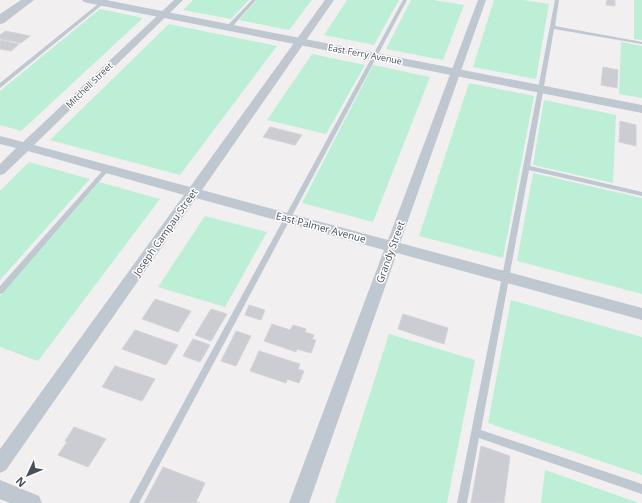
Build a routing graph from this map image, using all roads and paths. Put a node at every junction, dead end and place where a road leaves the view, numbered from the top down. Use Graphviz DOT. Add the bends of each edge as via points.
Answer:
graph roads {
  1 [pos="28,0"];
  2 [pos="88,0"];
  3 [pos="179,0"];
  4 [pos="254,0"];
  5 [pos="330,0"];
  6 [pos="405,0"];
  7 [pos="482,0"];
  8 [pos="557,0"];
  9 [pos="104,1"];
  10 [pos="163,15"];
  11 [pos="0,20"];
  12 [pos="229,27"];
  13 [pos="552,27"];
  14 [pos="301,41"];
  15 [pos="642,42"];
  16 [pos="375,56"];
  17 [pos="456,72"];
  18 [pos="0,86"];
  19 [pos="541,89"];
  20 [pos="642,109"];
  21 [pos="0,140"];
  22 [pos="25,147"];
  23 [pos="526,167"];
  24 [pos="107,169"];
  25 [pos="0,170"];
  26 [pos="193,192"];
  27 [pos="642,194"];
  28 [pos="288,218"];
  29 [pos="392,246"];
  30 [pos="506,278"];
  31 [pos="0,291"];
  32 [pos="642,314"];
  33 [pos="476,434"];
  34 [pos="0,464"];
  35 [pos="0,489"];
  36 [pos="642,489"];
  37 [pos="32,503"];
  38 [pos="134,503"];
  39 [pos="299,503"];
  40 [pos="462,503"];
  1 -- 11 [label="street"];
  2 -- 9 [label="street, East Ferry Avenue"];
  3 -- 10 [label="street, Mitchell Street"];
  4 -- 12 [label="lane"];
  5 -- 14 [label="street, Joseph Campau Street"];
  6 -- 16 [label="lane"];
  7 -- 17 [label="street, Grandy Street"];
  8 -- 13 [label="lane"];
  9 -- 10 [label="street, East Ferry Avenue"];
  9 -- 18 [label="lane"];
  10 -- 12 [label="street, East Ferry Avenue"];
  10 -- 22 [label="street, Mitchell Street"];
  12 -- 14 [label="street, East Ferry Avenue"];
  13 -- 15 [label="lane"];
  13 -- 19 [label="lane"];
  14 -- 16 [label="street, East Ferry Avenue"];
  14 -- 26 [label="street, Joseph Campau Street"];
  16 -- 17 [label="street, East Ferry Avenue"];
  16 -- 28 [label="lane"];
  17 -- 19 [label="street, East Ferry Avenue"];
  17 -- 29 [label="street, Grandy Street"];
  19 -- 20 [label="street, East Ferry Avenue"];
  19 -- 23 [label="lane"];
  21 -- 22 [label="street, East Palmer Avenue"];
  22 -- 24 [label="street, East Palmer Avenue"];
  22 -- 25 [label="street, Mitchell Street"];
  23 -- 27 [label="lane"];
  23 -- 30 [label="lane"];
  24 -- 26 [label="street, East Palmer Avenue"];
  24 -- 31 [label="lane"];
  26 -- 28 [label="street, East Palmer Avenue"];
  26 -- 34 [label="street, Joseph Campau Street"];
  28 -- 29 [label="street, East Palmer Avenue"];
  28 -- 38 [label="lane"];
  29 -- 30 [label="street, East Palmer Avenue"];
  29 -- 39 [label="street, Grandy Street"];
  30 -- 32 [label="street, East Palmer Avenue"];
  30 -- 33 [label="lane"];
  33 -- 36 [label="lane"];
  33 -- 40 [label="lane"];
  35 -- 37 [label="street"];
}
